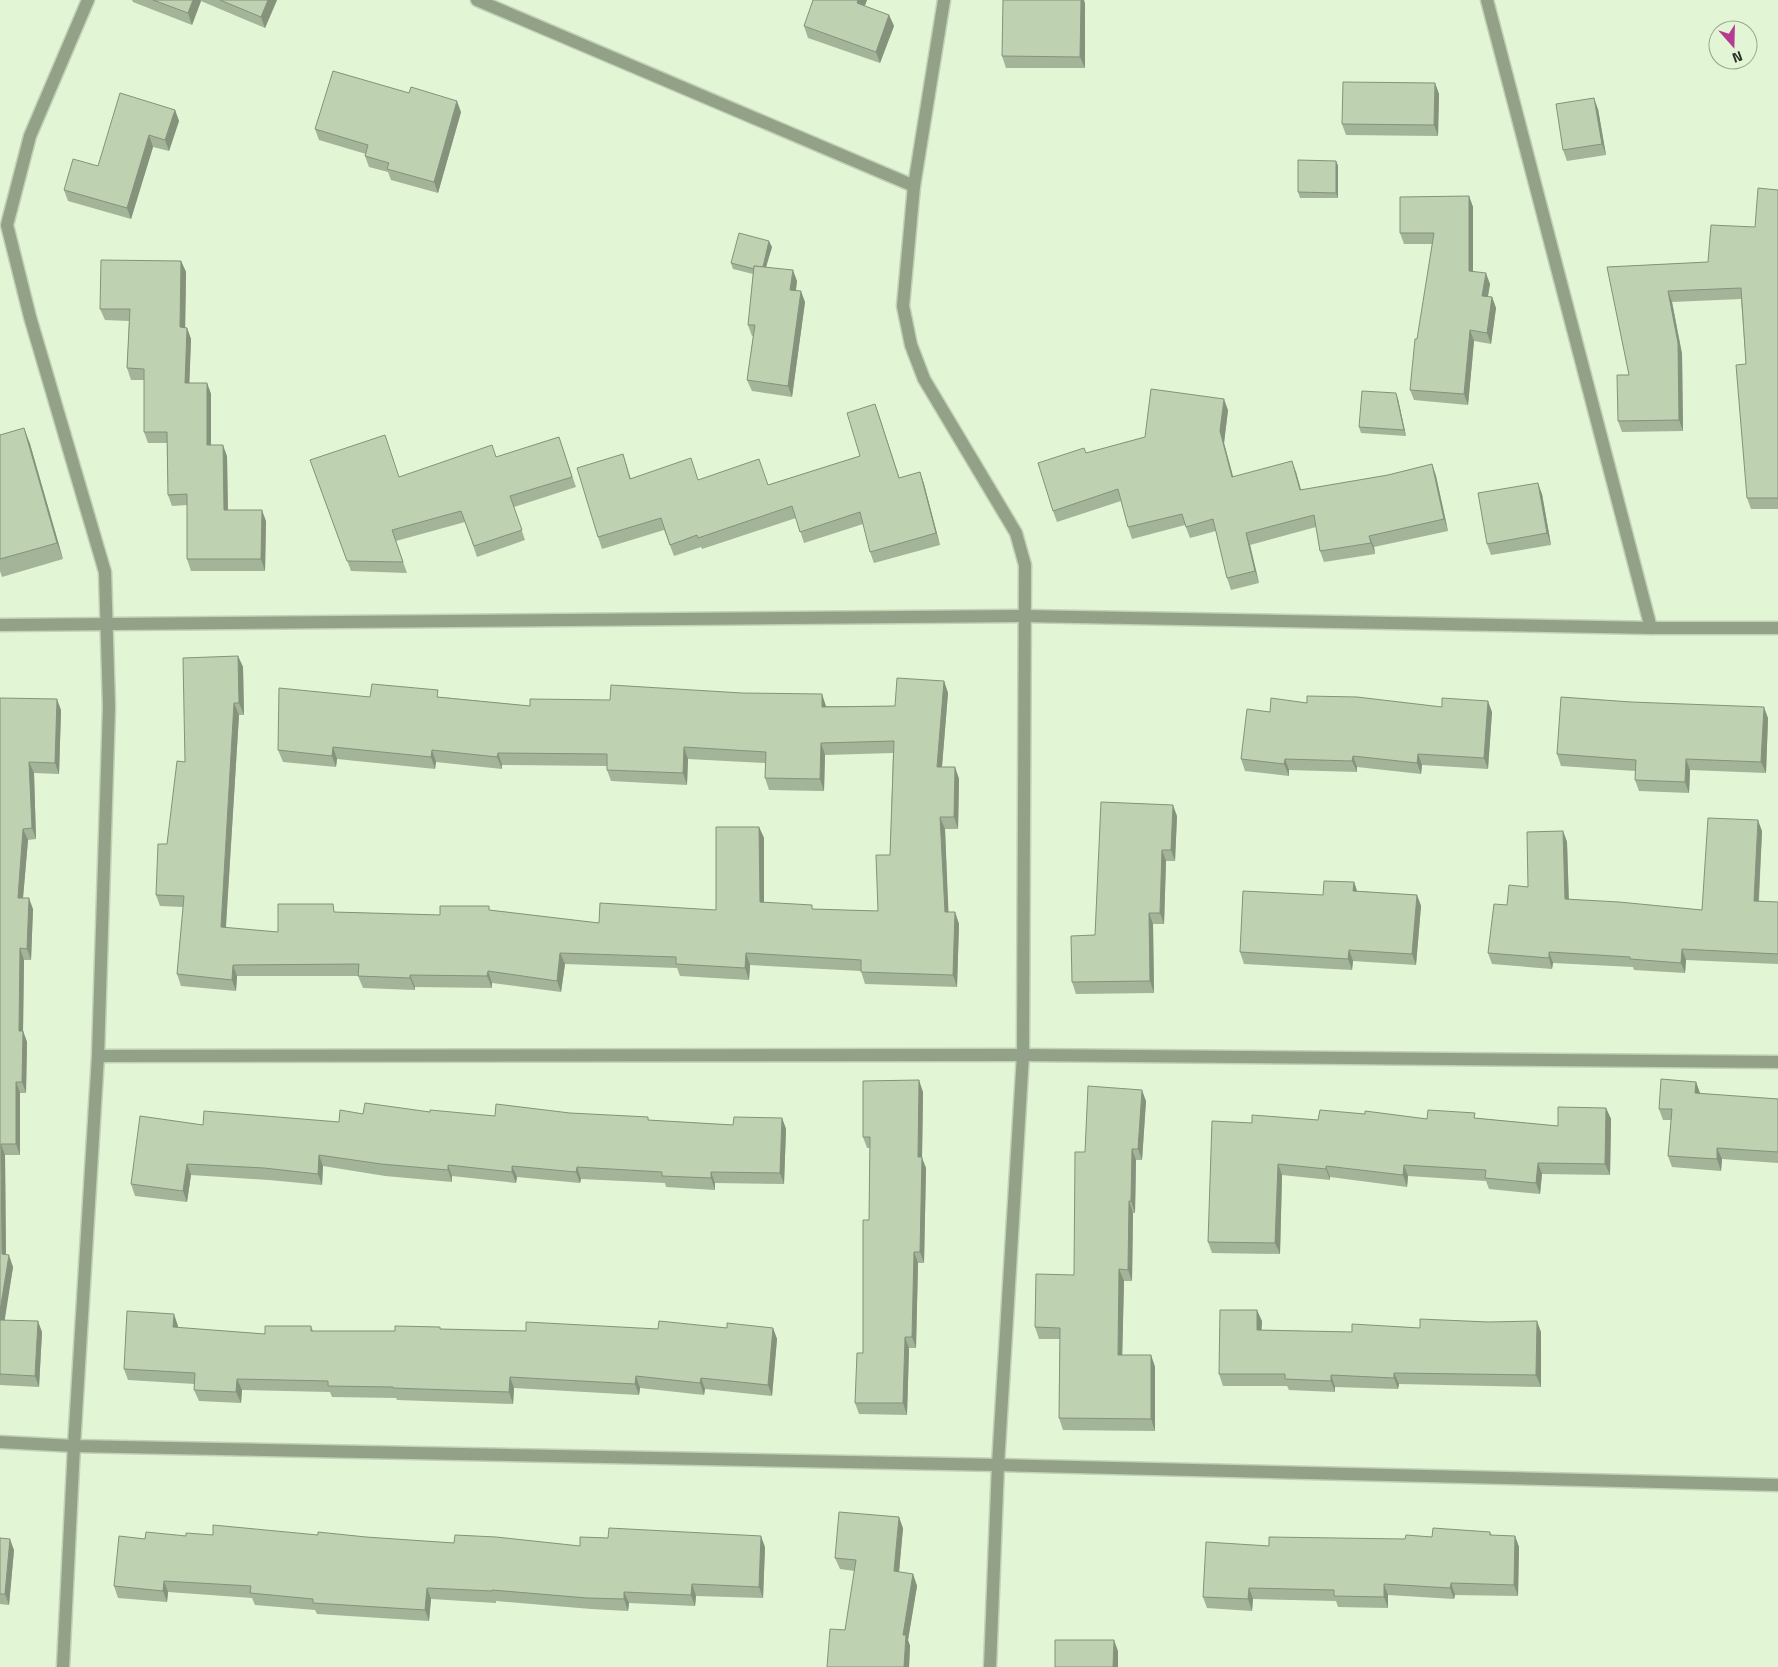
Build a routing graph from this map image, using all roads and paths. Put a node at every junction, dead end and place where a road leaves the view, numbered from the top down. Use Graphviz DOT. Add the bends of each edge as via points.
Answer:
graph roads {
  1 [pos="88,0"];
  2 [pos="477,0"];
  3 [pos="944,0"];
  4 [pos="1487,0"];
  5 [pos="914,186"];
  6 [pos="1025,616"];
  7 [pos="0,625"];
  8 [pos="107,625"];
  9 [pos="1651,628"];
  10 [pos="1778,628"];
  11 [pos="1023,1055"];
  12 [pos="98,1056"];
  13 [pos="1778,1062"];
  14 [pos="0,1442"];
  15 [pos="74,1446"];
  16 [pos="998,1465"];
  17 [pos="1778,1485"];
  18 [pos="63,1667"];
  19 [pos="990,1667"];
  1 -- 8 [label="street" via="30,136 7,225 30,317 105,572"];
  2 -- 5 [label="street"];
  3 -- 5 [label="street"];
  4 -- 9 [label="street"];
  5 -- 6 [label="street" via="903,306 911,345 924,379 1016,533 1025,565"];
  6 -- 8 [label="street"];
  6 -- 9 [label="street"];
  6 -- 11 [label="street"];
  7 -- 8 [label="street"];
  8 -- 12 [label="street" via="109,707"];
  9 -- 10 [label="street"];
  11 -- 12 [label="street"];
  11 -- 13 [label="street"];
  11 -- 16 [label="street"];
  12 -- 15 [label="street"];
  14 -- 15 [label="street"];
  15 -- 16 [label="street"];
  15 -- 18 [label="street"];
  16 -- 17 [label="street"];
  16 -- 19 [label="street"];
}
